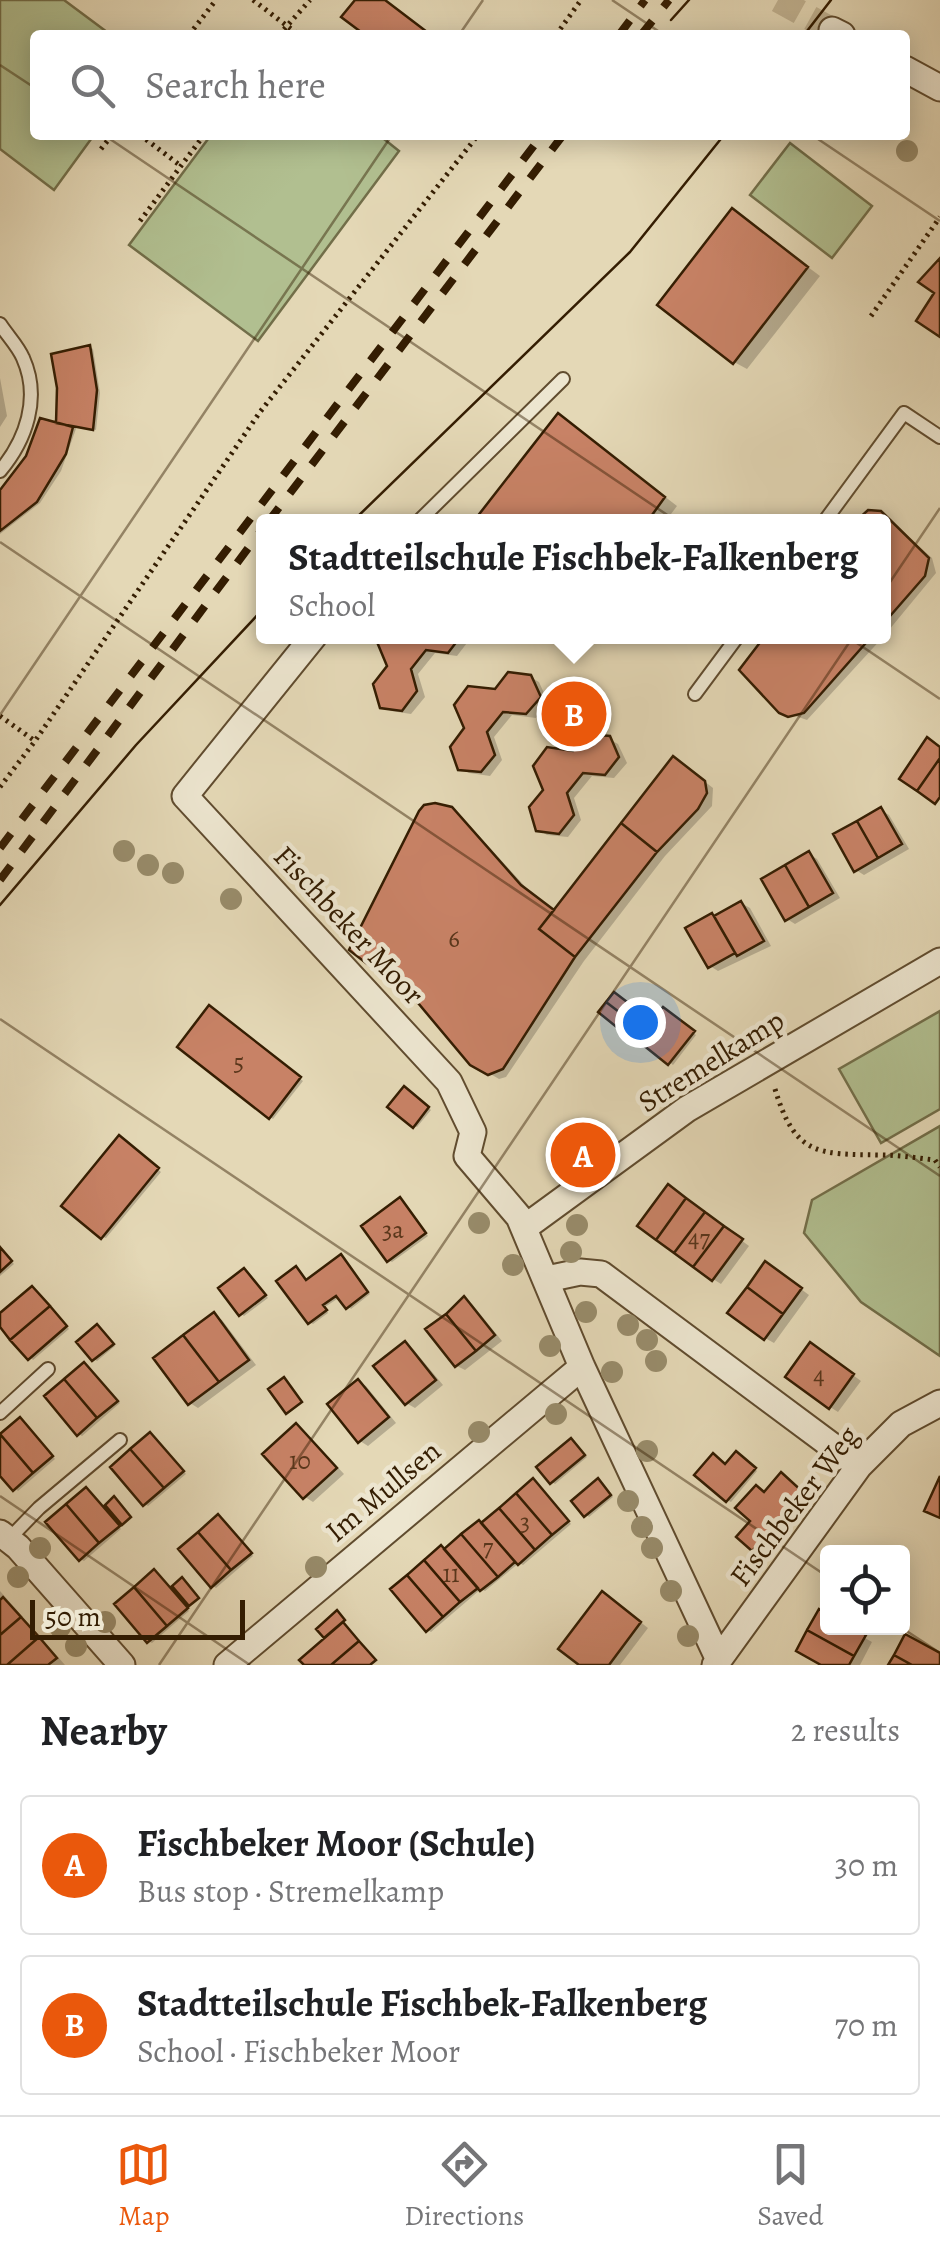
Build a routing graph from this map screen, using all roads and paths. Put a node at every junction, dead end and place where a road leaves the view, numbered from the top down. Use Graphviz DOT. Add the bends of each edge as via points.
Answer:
graph roads {
  1 [pos="216,0"];
  2 [pos="253,0"];
  3 [pos="310,0"];
  4 [pos="582,0"];
  5 [pos="287,26"];
  6 [pos="193,30"];
  7 [pos="284,30"];
  8 [pos="292,30"];
  9 [pos="560,30"];
  10 [pos="910,72"];
  11 [pos="940,88"];
  12 [pos="108,140"];
  13 [pos="147,140"];
  14 [pos="200,140"];
  15 [pos="474,140"];
  16 [pos="101,149"];
  17 [pos="182,166"];
  18 [pos="940,217"];
  19 [pos="140,221"];
  20 [pos="871,316"];
  21 [pos="0,324"];
  22 [pos="564,379"];
  23 [pos="940,437"];
  24 [pos="0,472"];
  25 [pos="426,514"];
  26 [pos="830,514"];
  27 [pos="308,644"];
  28 [pos="732,644"];
  29 [pos="695,694"];
  30 [pos="0,716"];
  31 [pos="36,741"];
  32 [pos="0,787"];
  33 [pos="940,961"];
  34 [pos="767,1062"];
  35 [pos="940,1166"];
  36 [pos="524,1228"];
  37 [pos="547,1279"];
  38 [pos="582,1367"];
  39 [pos="48,1369"];
  40 [pos="940,1404"];
  41 [pos="0,1413"];
  42 [pos="120,1440"];
  43 [pos="859,1466"];
  44 [pos="5,1536"];
  45 [pos="717,1662"];
  46 [pos="122,1665"];
  47 [pos="226,1665"];
  1 -- 6 [label="path"];
  2 -- 5 [label="path"];
  3 -- 5 [label="path"];
  4 -- 9 [label="path"];
  5 -- 7 [label="path"];
  5 -- 8 [label="path"];
  10 -- 11 [label="street"];
  12 -- 16 [label="path"];
  13 -- 17 [label="path"];
  14 -- 17 [label="path"];
  15 -- 31 [label="path" via="260,412"];
  17 -- 19 [label="path"];
  18 -- 20 [label="path"];
  21 -- 24 [label="lane" via="24,358 29,423"];
  22 -- 25 [label="lane"];
  23 -- 26 [label="lane" via="904,413"];
  27 -- 36 [label="street, Fischbeker Moor" via="185,796 449,1082 472,1132 468,1156"];
  28 -- 29 [label="lane"];
  30 -- 31 [label="path"];
  31 -- 32 [label="path"];
  33 -- 34 [label="street, Stremelkamp"];
  34 -- 35 [label="path" via="782,1114 801,1142 835,1156 883,1154"];
  34 -- 36 [label="street, Stremelkamp" via="687,1109"];
  36 -- 37 [label="street, Fischbeker Moor"];
  37 -- 38 [label="street, Fischbeker Moor"];
  37 -- 43 [label="street" via="601,1274"];
  38 -- 45 [label="street, Fischbeker Moor"];
  38 -- 47 [label="street, Im Mullsen"];
  39 -- 41 [label="lane"];
  40 -- 43 [label="street, Fischbeker Weg" via="901,1424"];
  42 -- 44 [label="lane"];
  43 -- 45 [label="street, Fischbeker Weg"];
  44 -- 46 [label="street"];
}
